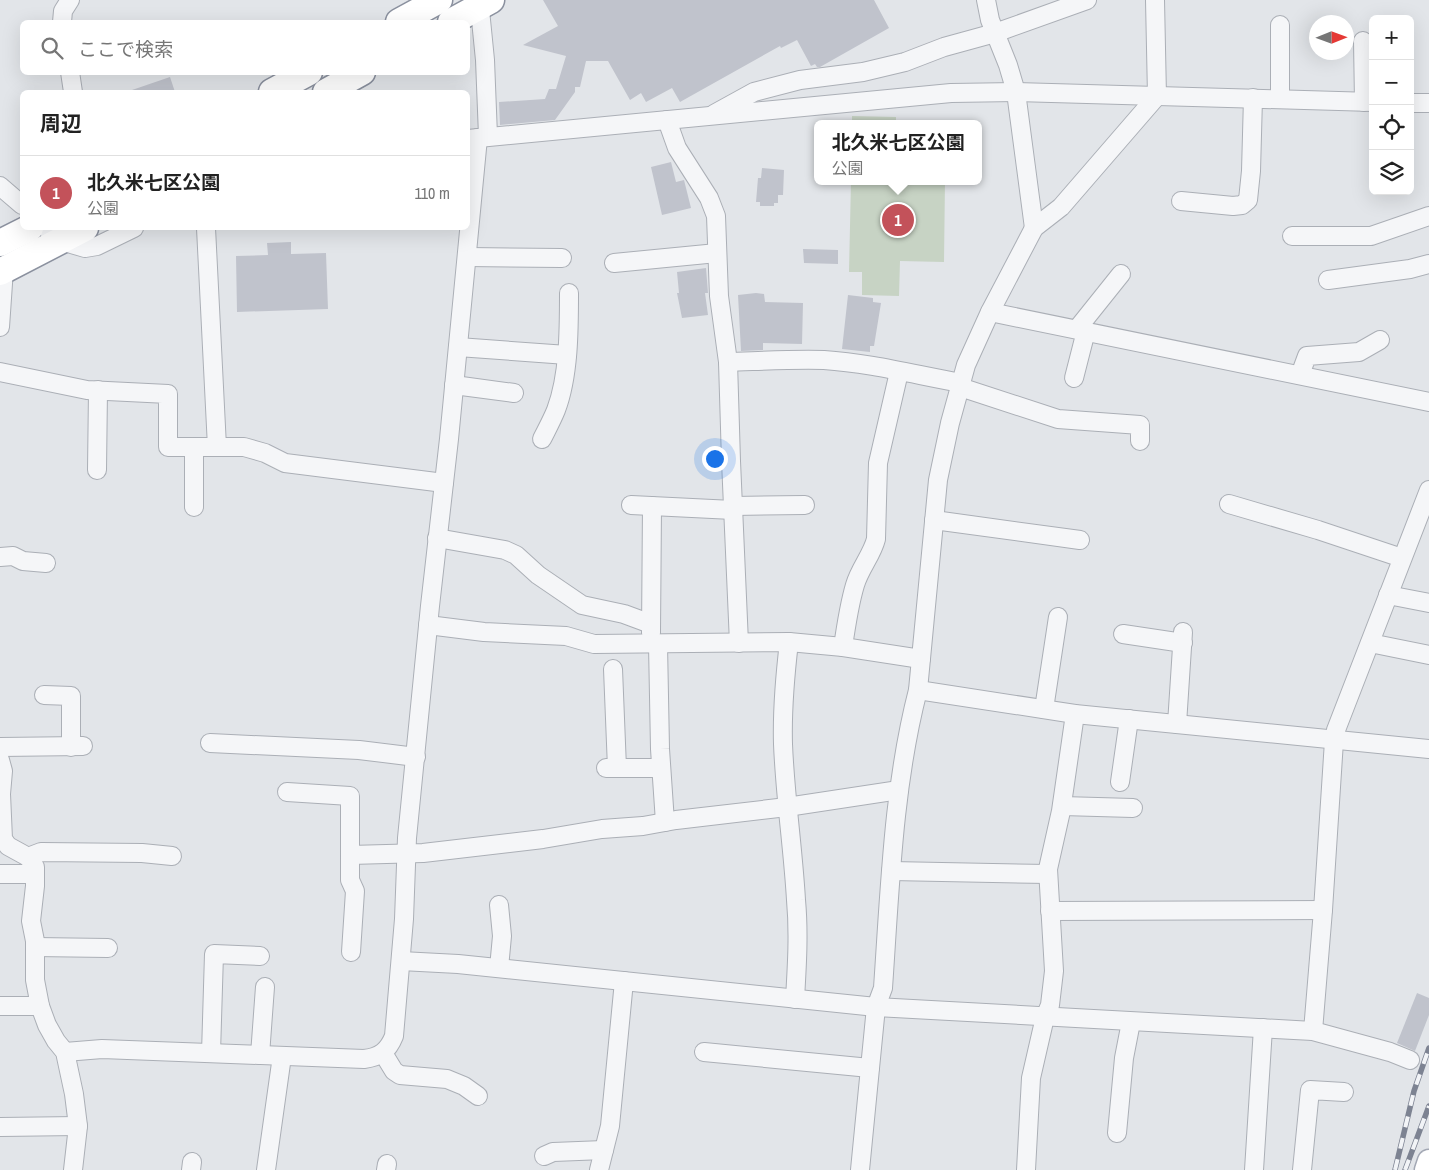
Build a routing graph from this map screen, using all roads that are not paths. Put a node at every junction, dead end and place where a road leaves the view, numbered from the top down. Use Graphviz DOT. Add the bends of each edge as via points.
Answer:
graph roads {
  1 [pos="70,0"];
  2 [pos="439,0"];
  3 [pos="986,0"];
  4 [pos="1087,0"];
  5 [pos="1155,0"];
  6 [pos="483,2"];
  7 [pos="62,20"];
  8 [pos="403,20"];
  9 [pos="454,20"];
  10 [pos="1280,25"];
  11 [pos="995,33"];
  12 [pos="1363,41"];
  13 [pos="71,75"];
  14 [pos="303,75"];
  15 [pos="357,75"];
  16 [pos="74,90"];
  17 [pos="276,90"];
  18 [pos="334,90"];
  19 [pos="1016,92"];
  20 [pos="1158,96"];
  21 [pos="1253,98"];
  22 [pos="1280,99"];
  23 [pos="1368,102"];
  24 [pos="1414,103"];
  25 [pos="1429,103"];
  26 [pos="709,116"];
  27 [pos="667,120"];
  28 [pos="478,138"];
  29 [pos="0,186"];
  30 [pos="1181,200"];
  31 [pos="20,203"];
  32 [pos="1429,216"];
  33 [pos="470,225"];
  34 [pos="1034,228"];
  35 [pos="26,230"];
  36 [pos="74,230"];
  37 [pos="130,230"];
  38 [pos="206,230"];
  39 [pos="469,230"];
  40 [pos="53,234"];
  41 [pos="1292,236"];
  42 [pos="0,244"];
  43 [pos="717,253"];
  44 [pos="467,257"];
  45 [pos="562,258"];
  46 [pos="614,263"];
  47 [pos="1429,264"];
  48 [pos="2,270"];
  49 [pos="1121,274"];
  50 [pos="1328,280"];
  51 [pos="569,293"];
  52 [pos="990,312"];
  53 [pos="0,327"];
  54 [pos="1081,330"];
  55 [pos="1380,340"];
  56 [pos="458,347"];
  57 [pos="567,355"];
  58 [pos="728,362"];
  59 [pos="0,372"];
  60 [pos="899,372"];
  61 [pos="1300,375"];
  62 [pos="1074,378"];
  63 [pos="454,385"];
  64 [pos="960,385"];
  65 [pos="98,390"];
  66 [pos="514,393"];
  67 [pos="1429,402"];
  68 [pos="542,439"];
  69 [pos="1140,441"];
  70 [pos="194,447"];
  71 [pos="217,447"];
  72 [pos="97,470"];
  73 [pos="444,483"];
  74 [pos="1429,490"];
  75 [pos="631,504"];
  76 [pos="1229,504"];
  77 [pos="805,505"];
  78 [pos="652,506"];
  79 [pos="194,507"];
  80 [pos="733,508"];
  81 [pos="934,520"];
  82 [pos="437,538"];
  83 [pos="1080,540"];
  84 [pos="0,558"];
  85 [pos="1402,558"];
  86 [pos="46,563"];
  87 [pos="1388,595"];
  88 [pos="1429,603"];
  89 [pos="1058,617"];
  90 [pos="428,624"];
  91 [pos="652,624"];
  92 [pos="1123,634"];
  93 [pos="789,642"];
  94 [pos="739,643"];
  95 [pos="1370,643"];
  96 [pos="654,644"];
  97 [pos="843,647"];
  98 [pos="1429,655"];
  99 [pos="921,659"];
  100 [pos="613,669"];
  101 [pos="918,690"];
  102 [pos="44,695"];
  103 [pos="1044,709"];
  104 [pos="1075,714"];
  105 [pos="1129,720"];
  106 [pos="1177,724"];
  107 [pos="1334,741"];
  108 [pos="210,742"];
  109 [pos="0,747"];
  110 [pos="1429,749"];
  111 [pos="416,757"];
  112 [pos="0,760"];
  113 [pos="661,768"];
  114 [pos="1120,782"];
  115 [pos="899,790"];
  116 [pos="287,792"];
  117 [pos="1062,806"];
  118 [pos="787,807"];
  119 [pos="1133,808"];
  120 [pos="0,819"];
  121 [pos="665,822"];
  122 [pos="407,854"];
  123 [pos="350,855"];
  124 [pos="172,856"];
  125 [pos="28,857"];
  126 [pos="891,871"];
  127 [pos="0,874"];
  128 [pos="35,874"];
  129 [pos="1048,874"];
  130 [pos="498,904"];
  131 [pos="1323,910"];
  132 [pos="1050,911"];
  133 [pos="35,947"];
  134 [pos="108,948"];
  135 [pos="351,952"];
  136 [pos="260,956"];
  137 [pos="401,961"];
  138 [pos="499,968"];
  139 [pos="624,981"];
  140 [pos="265,987"];
  141 [pos="795,998"];
  142 [pos="0,1006"];
  143 [pos="40,1006"];
  144 [pos="876,1007"];
  145 [pos="1045,1017"];
  146 [pos="1131,1022"];
  147 [pos="1263,1028"];
  148 [pos="1313,1031"];
  149 [pos="66,1052"];
  150 [pos="704,1052"];
  151 [pos="211,1053"];
  152 [pos="383,1053"];
  153 [pos="260,1055"];
  154 [pos="282,1056"];
  155 [pos="1410,1060"];
  156 [pos="870,1068"];
  157 [pos="1344,1092"];
  158 [pos="478,1096"];
  159 [pos="78,1126"];
  160 [pos="0,1127"];
  161 [pos="1117,1133"];
  162 [pos="604,1150"];
  163 [pos="544,1156"];
  164 [pos="1429,1161"];
  165 [pos="73,1170"];
  166 [pos="266,1170"];
  167 [pos="599,1170"];
  168 [pos="860,1170"];
  169 [pos="1026,1170"];
  170 [pos="1254,1170"];
  171 [pos="1302,1170"];
  172 [pos="1426,1170"];
  1 -- 7 [label="street"];
  2 -- 8 [label="highway"];
  3 -- 11 [label="street"];
  4 -- 11 [label="street"];
  5 -- 20 [label="street"];
  6 -- 9 [label="highway"];
  6 -- 28 [label="street" via="485,60"];
  10 -- 22 [label="street"];
  11 -- 19 [label="street"];
  11 -- 26 [label="street" via="905,62 863,72 800,80 754,92"];
  12 -- 23 [label="street"];
  13 -- 16 [label="street"];
  14 -- 17 [label="highway"];
  15 -- 18 [label="highway"];
  19 -- 20 [label="street"];
  19 -- 26 [label="street" via="942,94"];
  19 -- 34 [label="street"];
  20 -- 21 [label="street"];
  20 -- 34 [label="street" via="1061,207"];
  21 -- 22 [label="street"];
  21 -- 30 [label="street" via="1248,200 1233,206"];
  22 -- 23 [label="street"];
  24 -- 25 [label="street"];
  26 -- 27 [label="street"];
  27 -- 28 [label="street"];
  27 -- 43 [label="street" via="677,148 709,198 716,216"];
  28 -- 33 [label="street"];
  29 -- 31 [label="street"];
  32 -- 41 [label="street" via="1371,236"];
  34 -- 52 [label="street"];
  35 -- 42 [label="highway"];
  36 -- 40 [label="highway"];
  37 -- 40 [label="street" via="97,246 85,248"];
  38 -- 71 [label="street"];
  39 -- 44 [label="street"];
  40 -- 48 [label="highway"];
  43 -- 46 [label="street"];
  43 -- 58 [label="street"];
  44 -- 45 [label="street"];
  44 -- 56 [label="street"];
  47 -- 50 [label="street" via="1410,270"];
  48 -- 53 [label="street"];
  49 -- 54 [label="street"];
  51 -- 57 [label="street"];
  52 -- 54 [label="street"];
  52 -- 64 [label="street"];
  54 -- 61 [label="street"];
  54 -- 62 [label="street"];
  55 -- 61 [label="street" via="1358,352 1307,356"];
  56 -- 57 [label="street"];
  56 -- 63 [label="street"];
  57 -- 68 [label="street" via="557,409"];
  58 -- 60 [label="street" via="826,360"];
  58 -- 80 [label="street"];
  59 -- 65 [label="street"];
  60 -- 64 [label="street"];
  60 -- 97 [label="street" via="878,463 876,539 855,585"];
  61 -- 67 [label="street"];
  63 -- 66 [label="street"];
  63 -- 73 [label="street"];
  64 -- 69 [label="street" via="1056,426 1140,425"];
  64 -- 81 [label="street" via="938,480"];
  65 -- 70 [label="street" via="168,394 168,448"];
  65 -- 72 [label="street"];
  70 -- 71 [label="street"];
  70 -- 79 [label="street"];
  71 -- 73 [label="street" via="244,447 285,463"];
  73 -- 82 [label="street"];
  74 -- 85 [label="street"];
  75 -- 78 [label="street"];
  76 -- 85 [label="street"];
  77 -- 80 [label="street"];
  78 -- 80 [label="street"];
  78 -- 91 [label="street"];
  80 -- 94 [label="street"];
  81 -- 83 [label="street"];
  81 -- 99 [label="street"];
  82 -- 90 [label="street"];
  82 -- 91 [label="street" via="506,550 582,604"];
  84 -- 86 [label="street" via="13,556 23,561"];
  85 -- 87 [label="street"];
  87 -- 88 [label="street"];
  87 -- 95 [label="street"];
  89 -- 103 [label="street"];
  90 -- 96 [label="street" via="484,632 566,636 594,644"];
  90 -- 111 [label="street"];
  91 -- 96 [label="street"];
  92 -- 106 [label="street" via="1183,638"];
  93 -- 94 [label="street"];
  93 -- 97 [label="street"];
  93 -- 118 [label="street" via="783,693"];
  94 -- 96 [label="street"];
  95 -- 98 [label="street"];
  95 -- 107 [label="street"];
  96 -- 113 [label="street"];
  97 -- 99 [label="street"];
  99 -- 101 [label="street"];
  100 -- 113 [label="street" via="612,768"];
  101 -- 103 [label="street"];
  101 -- 115 [label="street"];
  102 -- 109 [label="street" via="71,696 77,746"];
  103 -- 104 [label="street"];
  104 -- 105 [label="street"];
  104 -- 117 [label="street"];
  105 -- 106 [label="street"];
  105 -- 114 [label="street"];
  106 -- 107 [label="street"];
  107 -- 110 [label="street"];
  107 -- 131 [label="street"];
  108 -- 111 [label="street" via="359,750"];
  111 -- 122 [label="street"];
  112 -- 120 [label="street" via="3,771"];
  113 -- 121 [label="street"];
  115 -- 118 [label="street"];
  115 -- 126 [label="street"];
  116 -- 123 [label="street" via="350,796"];
  117 -- 119 [label="street"];
  117 -- 129 [label="street"];
  118 -- 121 [label="street"];
  118 -- 141 [label="street" via="796,900 798,950"];
  120 -- 125 [label="street" via="3,839 8,846"];
  121 -- 122 [label="street"];
  122 -- 123 [label="street"];
  122 -- 137 [label="street"];
  123 -- 135 [label="street" via="350,880 355,891"];
  124 -- 125 [label="street" via="41,852"];
  125 -- 128 [label="street"];
  126 -- 129 [label="street"];
  126 -- 144 [label="street" via="883,988"];
  127 -- 128 [label="street"];
  128 -- 133 [label="street" via="30,921"];
  129 -- 132 [label="street"];
  130 -- 138 [label="street" via="502,936"];
  131 -- 132 [label="street"];
  131 -- 148 [label="street"];
  132 -- 145 [label="street" via="1054,971 1050,1006"];
  133 -- 134 [label="street"];
  133 -- 143 [label="street" via="35,980"];
  136 -- 151 [label="street" via="214,954"];
  137 -- 138 [label="street"];
  137 -- 152 [label="street" via="394,1036"];
  138 -- 139 [label="street"];
  139 -- 141 [label="street"];
  139 -- 162 [label="street" via="617,1127"];
  140 -- 153 [label="street"];
  141 -- 144 [label="street"];
  142 -- 143 [label="street"];
  143 -- 149 [label="street" via="56,1041"];
  144 -- 145 [label="street"];
  144 -- 156 [label="street"];
  145 -- 146 [label="street"];
  145 -- 169 [label="street" via="1031,1078"];
  146 -- 147 [label="street"];
  146 -- 161 [label="street"];
  147 -- 148 [label="street"];
  147 -- 170 [label="street"];
  148 -- 155 [label="street"];
  149 -- 151 [label="street" via="102,1049"];
  149 -- 159 [label="street"];
  150 -- 156 [label="street"];
  151 -- 153 [label="street"];
  152 -- 154 [label="street" via="364,1059"];
  152 -- 158 [label="street" via="400,1075 446,1079"];
  153 -- 154 [label="street"];
  154 -- 166 [label="street"];
  156 -- 168 [label="street"];
  157 -- 171 [label="street" via="1310,1090"];
  159 -- 160 [label="street"];
  159 -- 165 [label="street"];
  162 -- 163 [label="street" via="553,1152"];
  162 -- 167 [label="street"];
  164 -- 172 [label="main road"];
}
